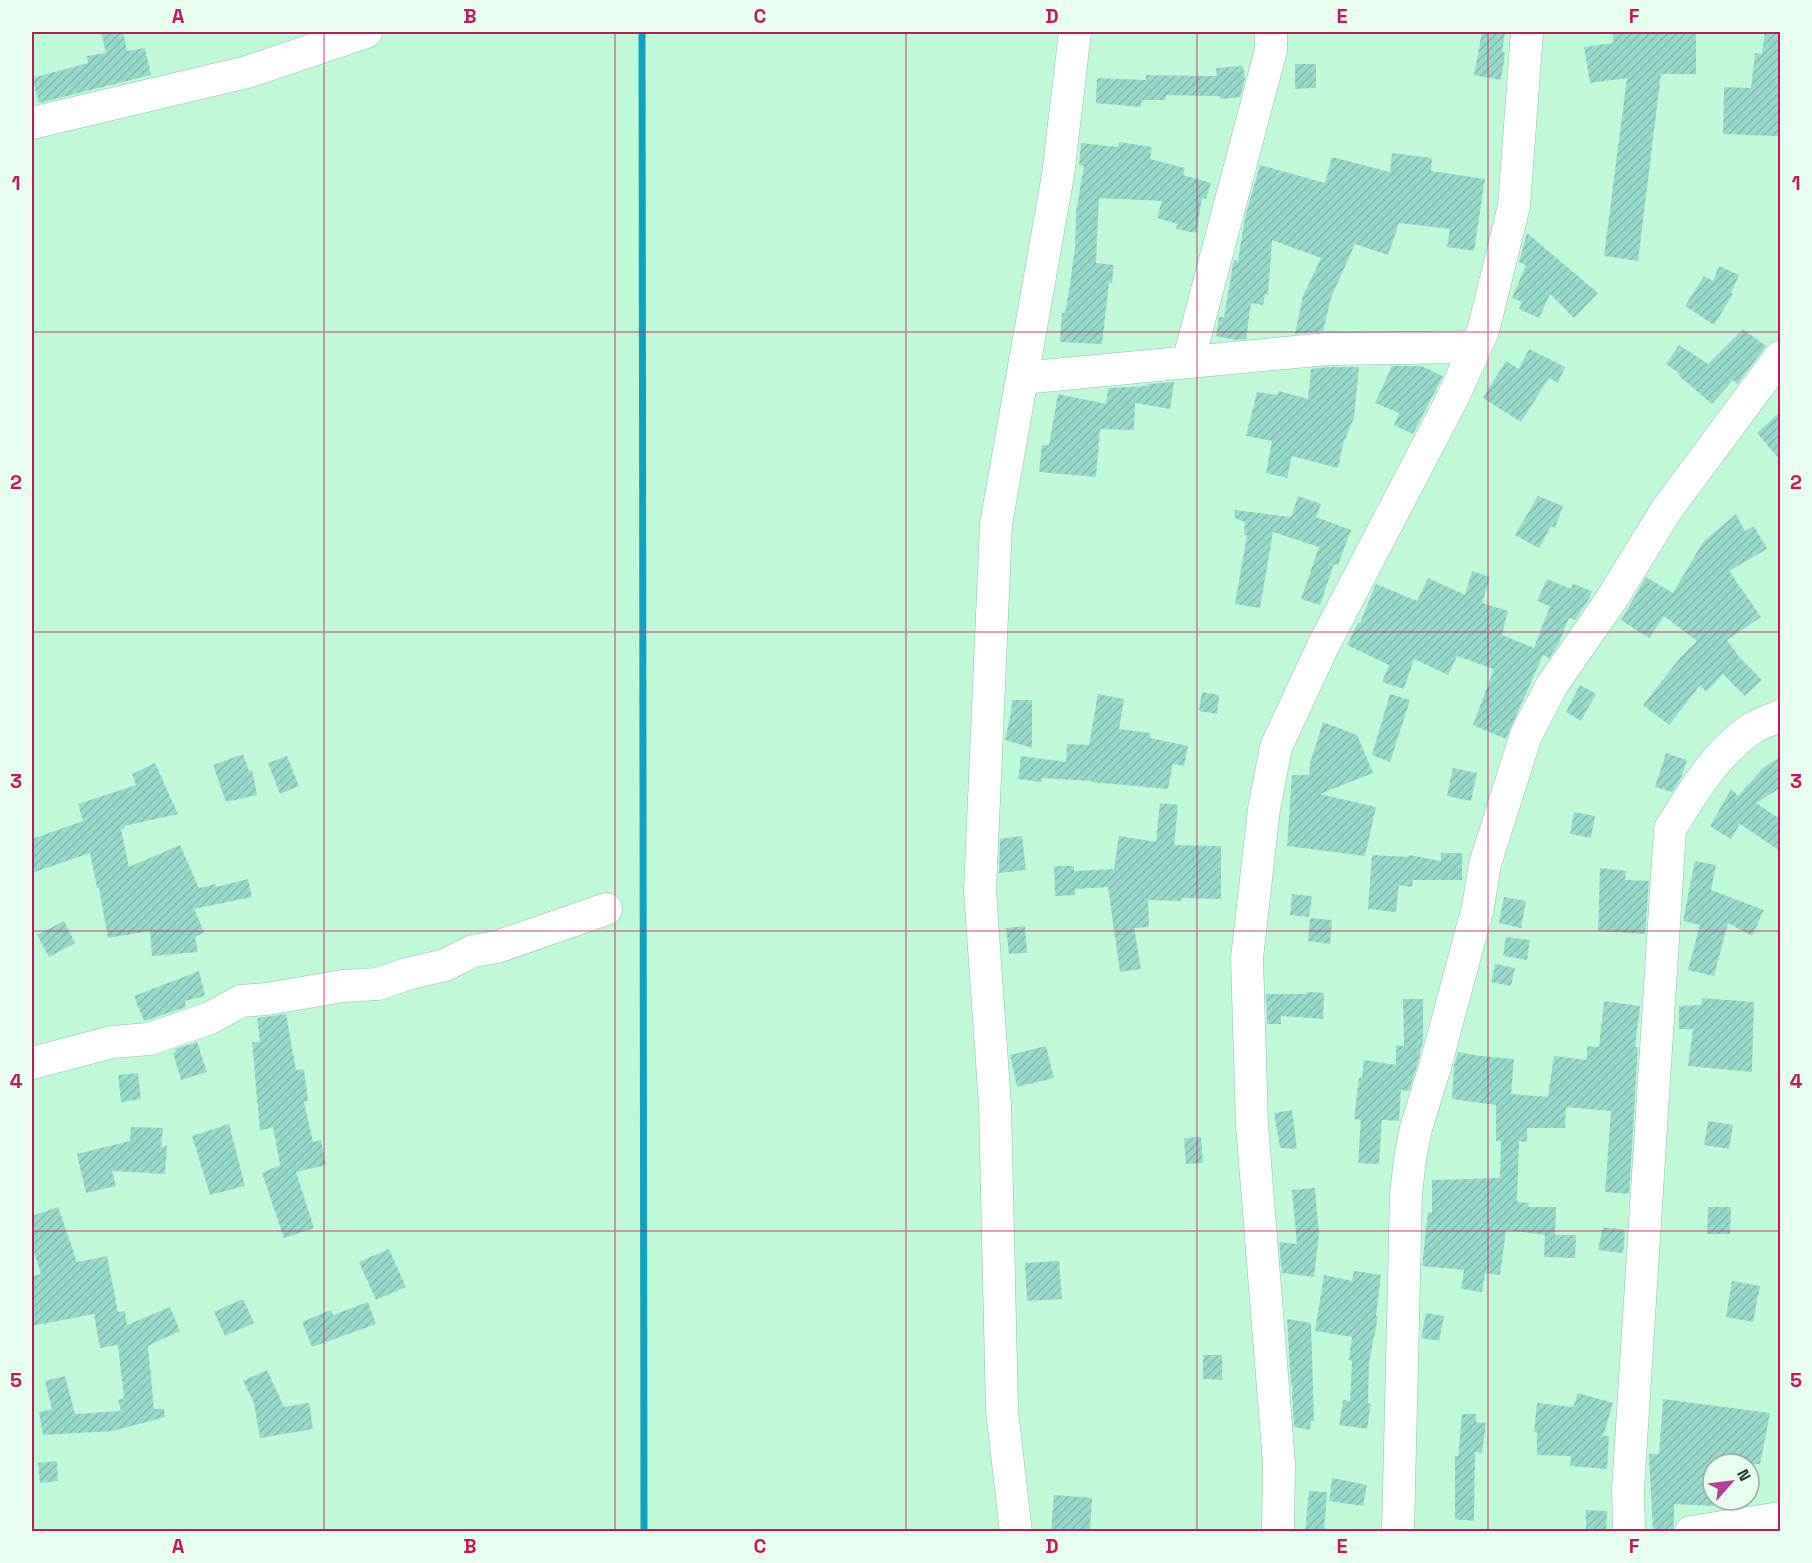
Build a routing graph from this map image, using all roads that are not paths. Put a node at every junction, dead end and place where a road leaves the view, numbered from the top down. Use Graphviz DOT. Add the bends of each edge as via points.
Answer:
graph roads {
  1 [pos="366,32"];
  2 [pos="1075,32"];
  3 [pos="1271,32"];
  4 [pos="1527,32"];
  5 [pos="32,123"];
  6 [pos="1475,347"];
  7 [pos="1780,357"];
  8 [pos="1188,362"];
  9 [pos="1022,378"];
  10 [pos="1780,716"];
  11 [pos="606,909"];
  12 [pos="32,1063"];
  13 [pos="1780,1518"];
  14 [pos="1016,1532"];
  15 [pos="1278,1532"];
  16 [pos="1398,1532"];
  17 [pos="1629,1532"];
  18 [pos="1691,1532"];
  1 -- 5 [label="street" via="247,72"];
  2 -- 9 [label="street" via="1058,175"];
  3 -- 8 [label="street" via="1271,50"];
  4 -- 6 [label="street" via="1514,206 1483,331"];
  6 -- 8 [label="street" via="1327,348"];
  6 -- 15 [label="street" via="1276,747 1264,809 1247,958 1252,1125 1279,1463"];
  7 -- 16 [label="street" via="1667,509 1552,685 1526,735 1485,864 1478,908 1410,1159"];
  8 -- 9 [label="street"];
  9 -- 14 [label="street" via="996,524 980,891 994,1105 1002,1411"];
  10 -- 17 [label="street" via="1752,728 1722,754 1670,829 1628,1489"];
  11 -- 12 [label="street" via="378,984 241,1001 210,1018 149,1039 112,1042"];
  13 -- 18 [label="street"];
}
